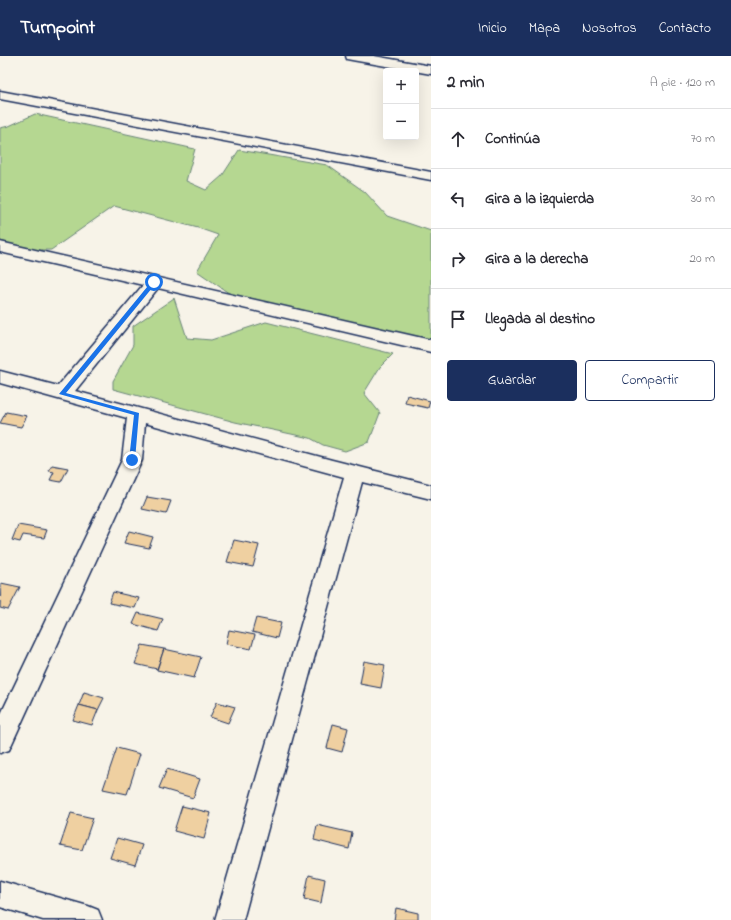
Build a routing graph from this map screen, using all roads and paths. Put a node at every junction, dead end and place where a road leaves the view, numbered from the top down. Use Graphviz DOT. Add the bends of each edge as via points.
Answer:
graph roads {
  1 [pos="352,56"];
  2 [pos="431,70"];
  3 [pos="0,95"];
  4 [pos="431,176"];
  5 [pos="0,247"];
  6 [pos="154,282"];
  7 [pos="431,346"];
  8 [pos="0,377"];
  9 [pos="62,394"];
  10 [pos="137,414"];
  11 [pos="355,473"];
  12 [pos="431,492"];
  13 [pos="0,742"];
  14 [pos="0,894"];
  15 [pos="88,920"];
  16 [pos="228,920"];
  1 -- 2 [label="street"];
  3 -- 4 [label="street"];
  5 -- 6 [label="street"];
  6 -- 7 [label="street"];
  6 -- 9 [label="street"];
  8 -- 9 [label="street"];
  9 -- 10 [label="street"];
  10 -- 11 [label="street"];
  10 -- 13 [label="street" via="132,460"];
  11 -- 12 [label="street"];
  11 -- 16 [label="street"];
  14 -- 15 [label="street"];
}
